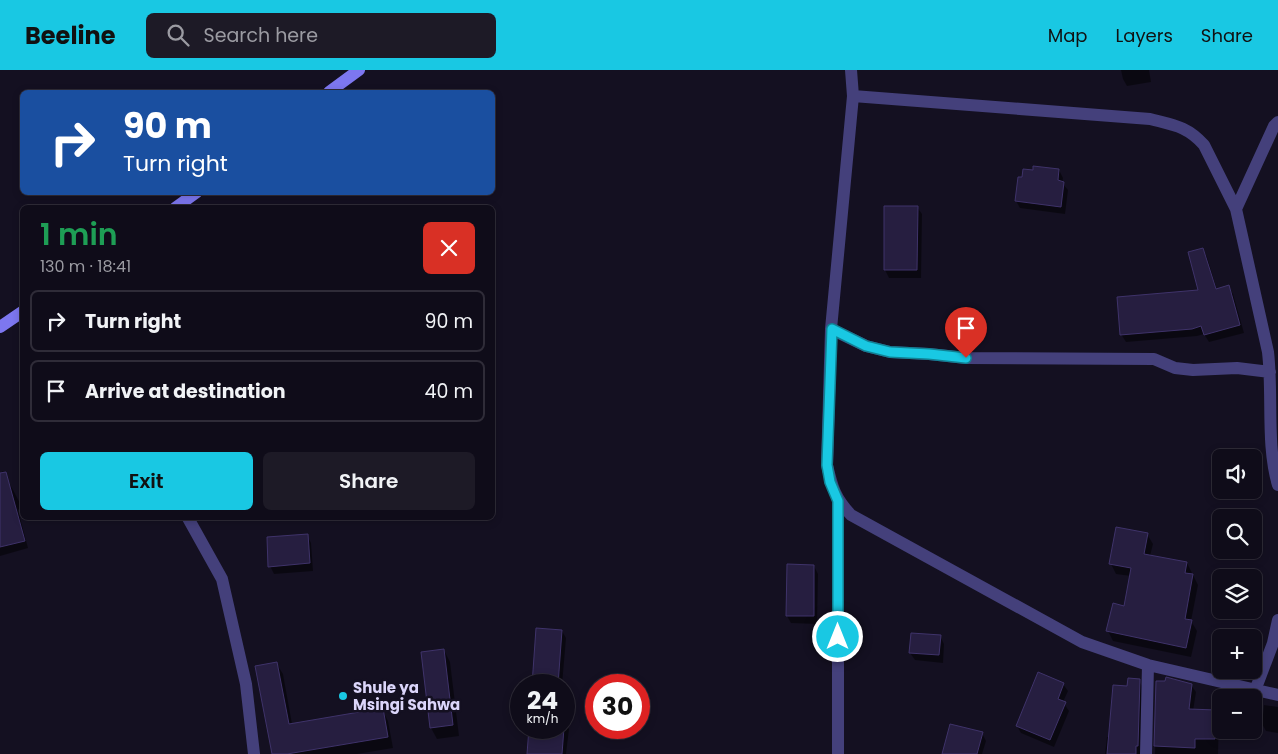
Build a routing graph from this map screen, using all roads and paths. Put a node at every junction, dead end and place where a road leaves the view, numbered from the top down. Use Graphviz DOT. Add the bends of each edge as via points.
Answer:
graph roads {
  1 [pos="359,70"];
  2 [pos="852,70"];
  3 [pos="333,90"];
  4 [pos="853,96"];
  5 [pos="1278,122"];
  6 [pos="193,195"];
  7 [pos="179,205"];
  8 [pos="1236,209"];
  9 [pos="20,313"];
  10 [pos="0,327"];
  11 [pos="832,329"];
  12 [pos="1270,372"];
  13 [pos="1278,486"];
  14 [pos="838,501"];
  15 [pos="189,520"];
  16 [pos="1278,620"];
  17 [pos="1148,665"];
  18 [pos="1256,688"];
  19 [pos="1278,694"];
  20 [pos="254,754"];
  21 [pos="838,754"];
  22 [pos="1146,754"];
  1 -- 3 [label="main road"];
  2 -- 4 [label="street"];
  4 -- 8 [label="street" via="1150,119 1185,128 1204,145"];
  4 -- 11 [label="street"];
  5 -- 8 [label="street"];
  6 -- 7 [label="main road"];
  8 -- 12 [label="street"];
  9 -- 10 [label="main road"];
  11 -- 12 [label="street" via="866,346 890,352 966,358 1154,358 1175,368 1237,368"];
  11 -- 14 [label="street" via="827,465"];
  12 -- 13 [label="street" via="1273,464"];
  14 -- 17 [label="street" via="850,515 1082,642"];
  14 -- 21 [label="street"];
  15 -- 20 [label="street" via="222,579 246,684"];
  16 -- 18 [label="street"];
  17 -- 18 [label="street"];
  17 -- 22 [label="street"];
  18 -- 19 [label="street"];
}
